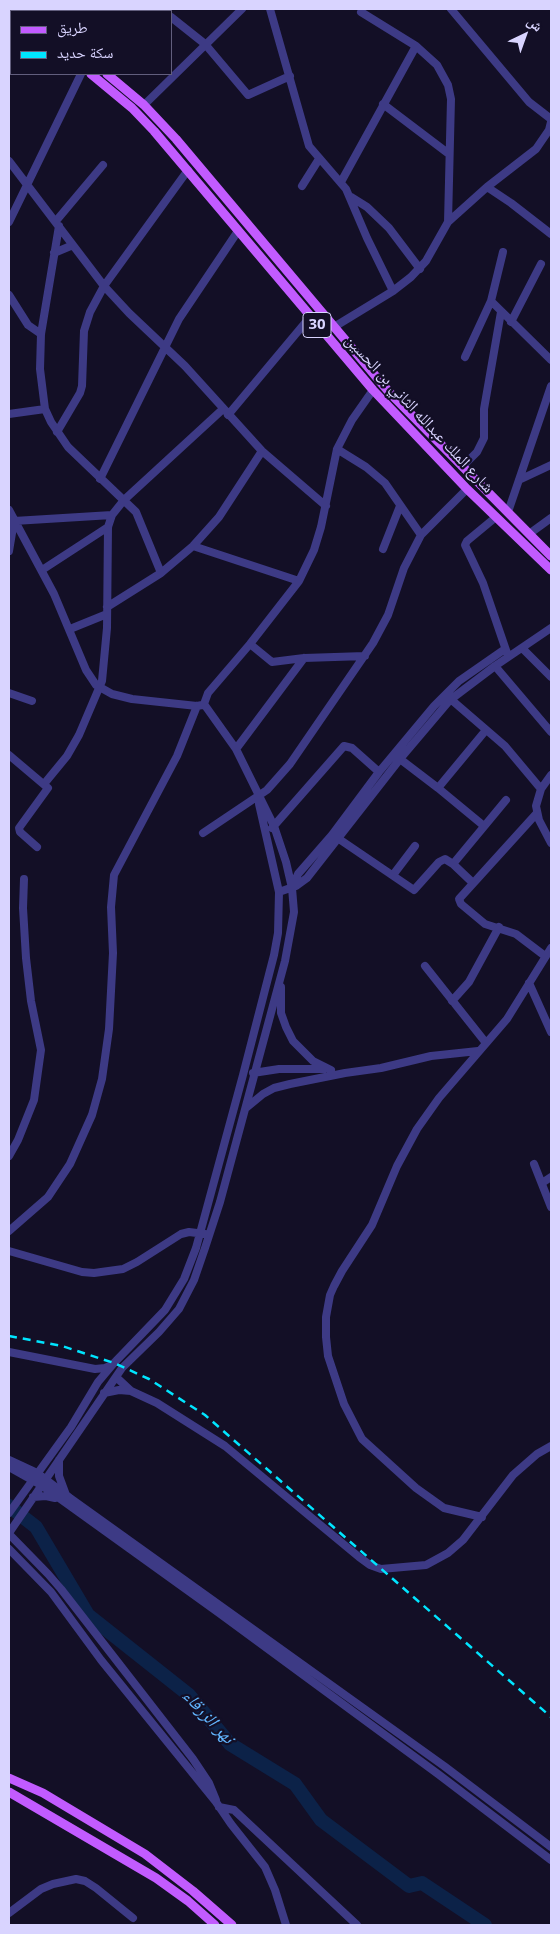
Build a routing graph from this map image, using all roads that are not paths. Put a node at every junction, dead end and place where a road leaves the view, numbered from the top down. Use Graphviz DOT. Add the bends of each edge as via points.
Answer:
graph roads {
  1 [pos="242,9"];
  2 [pos="270,9"];
  3 [pos="451,9"];
  4 [pos="361,12"];
  5 [pos="172,18"];
  6 [pos="205,44"];
  7 [pos="416,46"];
  8 [pos="81,75"];
  9 [pos="92,75"];
  10 [pos="108,75"];
  11 [pos="290,76"];
  12 [pos="383,104"];
  13 [pos="144,105"];
  14 [pos="551,121"];
  15 [pos="449,154"];
  16 [pos="319,159"];
  17 [pos="9,161"];
  18 [pos="102,165"];
  19 [pos="188,170"];
  20 [pos="341,182"];
  21 [pos="27,183"];
  22 [pos="302,186"];
  23 [pos="486,187"];
  24 [pos="351,197"];
  25 [pos="225,198"];
  26 [pos="217,205"];
  27 [pos="233,207"];
  28 [pos="224,215"];
  29 [pos="9,222"];
  30 [pos="448,222"];
  31 [pos="58,224"];
  32 [pos="238,231"];
  33 [pos="551,234"];
  34 [pos="73,245"];
  35 [pos="503,252"];
  36 [pos="54,253"];
  37 [pos="540,264"];
  38 [pos="420,269"];
  39 [pos="104,286"];
  40 [pos="393,291"];
  41 [pos="9,295"];
  42 [pos="491,301"];
  43 [pos="501,312"];
  44 [pos="310,317"];
  45 [pos="512,322"];
  46 [pos="334,327"];
  47 [pos="41,334"];
  48 [pos="166,346"];
  49 [pos="465,357"];
  50 [pos="551,360"];
  51 [pos="551,386"];
  52 [pos="373,390"];
  53 [pos="45,409"];
  54 [pos="226,412"];
  55 [pos="9,414"];
  56 [pos="57,432"];
  57 [pos="337,449"];
  58 [pos="262,451"];
  59 [pos="551,465"];
  60 [pos="462,467"];
  61 [pos="100,479"];
  62 [pos="519,480"];
  63 [pos="467,489"];
  64 [pos="124,500"];
  65 [pos="326,506"];
  66 [pos="400,506"];
  67 [pos="9,510"];
  68 [pos="508,512"];
  69 [pos="112,515"];
  70 [pos="496,517"];
  71 [pos="551,518"];
  72 [pos="14,521"];
  73 [pos="108,527"];
  74 [pos="530,534"];
  75 [pos="421,535"];
  76 [pos="193,546"];
  77 [pos="383,549"];
  78 [pos="9,551"];
  79 [pos="551,556"];
  80 [pos="42,570"];
  81 [pos="551,570"];
  82 [pos="162,573"];
  83 [pos="299,581"];
  84 [pos="107,611"];
  85 [pos="551,628"];
  86 [pos="70,629"];
  87 [pos="250,644"];
  88 [pos="522,648"];
  89 [pos="507,653"];
  90 [pos="365,656"];
  91 [pos="304,658"];
  92 [pos="495,666"];
  93 [pos="551,678"];
  94 [pos="100,689"];
  95 [pos="9,693"];
  96 [pos="447,697"];
  97 [pos="32,701"];
  98 [pos="200,705"];
  99 [pos="486,730"];
  100 [pos="551,732"];
  101 [pos="236,749"];
  102 [pos="9,755"];
  103 [pos="400,760"];
  104 [pos="379,772"];
  105 [pos="551,775"];
  106 [pos="44,784"];
  107 [pos="438,788"];
  108 [pos="541,789"];
  109 [pos="258,797"];
  110 [pos="506,800"];
  111 [pos="536,813"];
  112 [pos="274,826"];
  113 [pos="484,826"];
  114 [pos="266,831"];
  115 [pos="203,833"];
  116 [pos="339,839"];
  117 [pos="551,844"];
  118 [pos="415,846"];
  119 [pos="37,847"];
  120 [pos="452,864"];
  121 [pos="393,875"];
  122 [pos="24,879"];
  123 [pos="473,883"];
  124 [pos="292,888"];
  125 [pos="279,892"];
  126 [pos="499,927"];
  127 [pos="551,948"];
  128 [pos="545,956"];
  129 [pos="425,966"];
  130 [pos="280,977"];
  131 [pos="529,983"];
  132 [pos="452,1001"];
  133 [pos="551,1032"];
  134 [pos="486,1043"];
  135 [pos="478,1051"];
  136 [pos="331,1070"];
  137 [pos="255,1073"];
  138 [pos="345,1073"];
  139 [pos="243,1075"];
  140 [pos="246,1108"];
  141 [pos="9,1156"];
  142 [pos="534,1164"];
  143 [pos="551,1177"];
  144 [pos="542,1183"];
  145 [pos="551,1207"];
  146 [pos="9,1231"];
  147 [pos="200,1233"];
  148 [pos="210,1235"];
  149 [pos="9,1251"];
  150 [pos="9,1352"];
  151 [pos="113,1364"];
  152 [pos="122,1368"];
  153 [pos="91,1369"];
  154 [pos="116,1377"];
  155 [pos="98,1382"];
  156 [pos="131,1391"];
  157 [pos="104,1394"];
  158 [pos="551,1446"];
  159 [pos="9,1460"];
  160 [pos="59,1460"];
  161 [pos="9,1467"];
  162 [pos="34,1476"];
  163 [pos="43,1482"];
  164 [pos="62,1497"];
  165 [pos="31,1499"];
  166 [pos="9,1513"];
  167 [pos="482,1517"];
  168 [pos="9,1533"];
  169 [pos="9,1549"];
  170 [pos="328,1688"];
  171 [pos="444,1766"];
  172 [pos="438,1774"];
  173 [pos="9,1778"];
  174 [pos="9,1792"];
  175 [pos="218,1804"];
  176 [pos="551,1847"];
  177 [pos="551,1860"];
  178 [pos="9,1913"];
  179 [pos="133,1918"];
  180 [pos="215,1925"];
  181 [pos="232,1925"];
  182 [pos="286,1925"];
  183 [pos="357,1925"];
  1 -- 6 [label="street"];
  2 -- 11 [label="street"];
  3 -- 14 [label="street" via="525,98"];
  4 -- 7 [label="street"];
  5 -- 6 [label="street"];
  6 -- 11 [label="street" via="248,95"];
  6 -- 13 [label="street"];
  7 -- 12 [label="street"];
  7 -- 15 [label="street" via="436,64 448,85 451,99"];
  8 -- 21 [label="street"];
  9 -- 19 [label="main road, شارع الملك عبدالله الثاني بن الحسين / 30" via="132,108"];
  10 -- 13 [label="main road, شارع الملك عبدالله الثاني بن الحسين / 30"];
  11 -- 16 [label="street" via="309,146"];
  12 -- 15 [label="street"];
  12 -- 20 [label="street"];
  13 -- 25 [label="main road, شارع الملك عبدالله الثاني بن الحسين / 30"];
  14 -- 23 [label="street" via="536,149"];
  15 -- 30 [label="street"];
  16 -- 20 [label="street"];
  16 -- 22 [label="street"];
  17 -- 21 [label="street"];
  18 -- 31 [label="street"];
  19 -- 26 [label="main road, شارع الملك عبدالله الثاني بن الحسين / 30"];
  19 -- 39 [label="street"];
  20 -- 24 [label="street"];
  21 -- 29 [label="street"];
  21 -- 31 [label="street"];
  23 -- 30 [label="street"];
  23 -- 33 [label="street"];
  24 -- 38 [label="street" via="389,228"];
  24 -- 40 [label="street"];
  25 -- 26 [label="main road"];
  25 -- 27 [label="main road, شارع الملك عبدالله الثاني بن الحسين / 30"];
  26 -- 28 [label="main road, شارع الملك عبدالله الثاني بن الحسين / 30"];
  27 -- 28 [label="main road"];
  27 -- 46 [label="main road, شارع الملك عبدالله الثاني بن الحسين / 30"];
  28 -- 32 [label="main road, شارع الملك عبدالله الثاني بن الحسين / 30"];
  30 -- 38 [label="street"];
  31 -- 34 [label="street"];
  31 -- 36 [label="street"];
  32 -- 44 [label="main road, شارع الملك عبدالله الثاني بن الحسين / 30"];
  32 -- 48 [label="street" via="187,305"];
  34 -- 36 [label="street"];
  34 -- 39 [label="street"];
  35 -- 42 [label="street"];
  36 -- 47 [label="street"];
  37 -- 45 [label="street"];
  38 -- 40 [label="street"];
  39 -- 48 [label="street"];
  39 -- 56 [label="street" via="86,322 80,393"];
  40 -- 46 [label="street"];
  41 -- 47 [label="street" via="28,325"];
  42 -- 43 [label="street"];
  42 -- 49 [label="street"];
  43 -- 45 [label="street"];
  43 -- 60 [label="street" via="484,409 484,438 477,452"];
  44 -- 52 [label="main road, شارع الملك عبدالله الثاني بن الحسين / 30"];
  44 -- 54 [label="street"];
  45 -- 50 [label="street"];
  46 -- 60 [label="main road, شارع الملك عبدالله الثاني بن الحسين / 30" via="389,392"];
  47 -- 53 [label="street" via="40,369"];
  48 -- 54 [label="street"];
  48 -- 61 [label="street"];
  51 -- 62 [label="street"];
  52 -- 57 [label="street" via="345,431"];
  52 -- 63 [label="main road, شارع الملك عبدالله الثاني بن الحسين / 30"];
  53 -- 55 [label="street"];
  53 -- 56 [label="street"];
  54 -- 58 [label="street"];
  54 -- 64 [label="street"];
  56 -- 61 [label="street"];
  57 -- 65 [label="street"];
  57 -- 66 [label="street" via="378,476"];
  58 -- 65 [label="street"];
  58 -- 76 [label="street" via="219,517"];
  59 -- 62 [label="street"];
  60 -- 68 [label="main road, شارع الملك عبدالله الثاني بن الحسين / 30"];
  61 -- 64 [label="street"];
  62 -- 68 [label="street"];
  63 -- 70 [label="main road, شارع الملك عبدالله الثاني بن الحسين / 30"];
  63 -- 75 [label="street"];
  64 -- 69 [label="street"];
  64 -- 82 [label="street" via="136,512"];
  65 -- 83 [label="street" via="314,550"];
  66 -- 75 [label="street"];
  66 -- 77 [label="street"];
  67 -- 72 [label="street"];
  68 -- 74 [label="main road, شارع الملك عبدالله الثاني بن الحسين / 30"];
  69 -- 72 [label="street"];
  69 -- 73 [label="street"];
  70 -- 81 [label="main road, شارع الملك عبدالله الثاني بن الحسين / 30"];
  70 -- 89 [label="street" via="466,545"];
  71 -- 74 [label="street"];
  72 -- 78 [label="street"];
  72 -- 80 [label="street"];
  73 -- 80 [label="street"];
  73 -- 84 [label="street"];
  74 -- 79 [label="main road, شارع الملك عبدالله الثاني بن الحسين / 30"];
  75 -- 90 [label="street" via="404,568 388,615"];
  76 -- 82 [label="street"];
  76 -- 83 [label="street"];
  80 -- 86 [label="street"];
  82 -- 84 [label="street"];
  83 -- 87 [label="street"];
  84 -- 86 [label="street"];
  84 -- 94 [label="street"];
  85 -- 88 [label="street"];
  86 -- 94 [label="street" via="86,670"];
  87 -- 91 [label="street" via="271,661"];
  87 -- 98 [label="street"];
  88 -- 89 [label="street"];
  88 -- 93 [label="street"];
  89 -- 92 [label="street"];
  89 -- 96 [label="street" via="459,681"];
  90 -- 91 [label="street"];
  90 -- 109 [label="street" via="290,764"];
  91 -- 101 [label="street"];
  92 -- 96 [label="street"];
  92 -- 100 [label="street"];
  94 -- 98 [label="street" via="132,700"];
  94 -- 106 [label="street" via="67,756"];
  95 -- 97 [label="street"];
  96 -- 99 [label="street"];
  96 -- 103 [label="street"];
  96 -- 104 [label="street"];
  98 -- 101 [label="street"];
  98 -- 146 [label="street" via="114,875 109,1028 102,1079 92,1115 70,1164 48,1197"];
  99 -- 107 [label="street"];
  99 -- 108 [label="street" via="514,756"];
  101 -- 109 [label="street"];
  102 -- 106 [label="street"];
  103 -- 107 [label="street"];
  103 -- 116 [label="street"];
  104 -- 112 [label="street" via="352,748 344,746"];
  104 -- 124 [label="street" via="298,874"];
  105 -- 108 [label="street"];
  106 -- 119 [label="street" via="48,789 19,828"];
  107 -- 113 [label="street"];
  108 -- 111 [label="street"];
  109 -- 112 [label="street"];
  109 -- 114 [label="street"];
  109 -- 115 [label="street"];
  110 -- 113 [label="street"];
  111 -- 117 [label="street"];
  111 -- 123 [label="street"];
  112 -- 114 [label="street"];
  112 -- 124 [label="street"];
  113 -- 120 [label="street"];
  114 -- 125 [label="street"];
  116 -- 121 [label="street"];
  116 -- 124 [label="street" via="307,878"];
  118 -- 121 [label="street"];
  120 -- 121 [label="street" via="445,859 439,862 414,890"];
  120 -- 123 [label="street"];
  122 -- 141 [label="street" via="26,958 41,1050 34,1100"];
  123 -- 126 [label="street" via="460,897 461,904 486,924"];
  124 -- 125 [label="street"];
  124 -- 130 [label="street" via="293,922"];
  125 -- 139 [label="street" via="274,954"];
  126 -- 128 [label="street" via="516,934"];
  126 -- 132 [label="street" via="469,982"];
  127 -- 128 [label="street"];
  128 -- 131 [label="street"];
  129 -- 132 [label="street"];
  130 -- 136 [label="street" via="282,1013 289,1034 308,1057"];
  130 -- 137 [label="street"];
  131 -- 133 [label="street"];
  131 -- 134 [label="street" via="507,1019"];
  132 -- 134 [label="street"];
  134 -- 135 [label="street"];
  135 -- 138 [label="street" via="431,1056"];
  135 -- 167 [label="street" via="439,1098 410,1141 372,1224 334,1286 326,1317 326,1337 328,1356 344,1404 362,1439 416,1488 444,1508"];
  136 -- 137 [label="street" via="279,1069"];
  136 -- 138 [label="street"];
  137 -- 139 [label="street"];
  137 -- 140 [label="street"];
  138 -- 140 [label="street" via="274,1088"];
  139 -- 147 [label="street"];
  140 -- 148 [label="street"];
  142 -- 144 [label="street"];
  143 -- 144 [label="street"];
  144 -- 145 [label="street"];
  147 -- 148 [label="street"];
  147 -- 149 [label="street" via="181,1234 123,1269 94,1273"];
  147 -- 151 [label="street" via="189,1267 175,1295 154,1323"];
  148 -- 152 [label="street" via="194,1280 179,1308"];
  150 -- 153 [label="street"];
  151 -- 152 [label="street"];
  151 -- 153 [label="street"];
  151 -- 155 [label="street"];
  152 -- 154 [label="street"];
  153 -- 155 [label="street"];
  154 -- 156 [label="street"];
  154 -- 157 [label="street"];
  155 -- 162 [label="street"];
  156 -- 157 [label="street"];
  156 -- 167 [label="street" via="157,1403 225,1446 359,1557 381,1569 415,1567 438,1560 463,1540"];
  157 -- 160 [label="street"];
  158 -- 167 [label="street" via="514,1475"];
  159 -- 162 [label="street"];
  160 -- 163 [label="street"];
  160 -- 164 [label="street"];
  161 -- 162 [label="street"];
  162 -- 163 [label="street"];
  162 -- 166 [label="street"];
  163 -- 164 [label="street"];
  163 -- 165 [label="street"];
  164 -- 165 [label="street"];
  164 -- 170 [label="street"];
  165 -- 168 [label="street"];
  168 -- 175 [label="street" via="61,1589 193,1759 210,1783"];
  169 -- 175 [label="street" via="51,1592 101,1660"];
  170 -- 171 [label="street"];
  170 -- 172 [label="street"];
  171 -- 172 [label="street"];
  171 -- 176 [label="street"];
  172 -- 177 [label="street"];
  173 -- 181 [label="main road" via="43,1793 145,1854"];
  174 -- 180 [label="main road" via="156,1878"];
  175 -- 182 [label="street" via="268,1873"];
  175 -- 183 [label="street" via="234,1810"];
  178 -- 179 [label="street" via="41,1889 76,1879 86,1881"];
}
